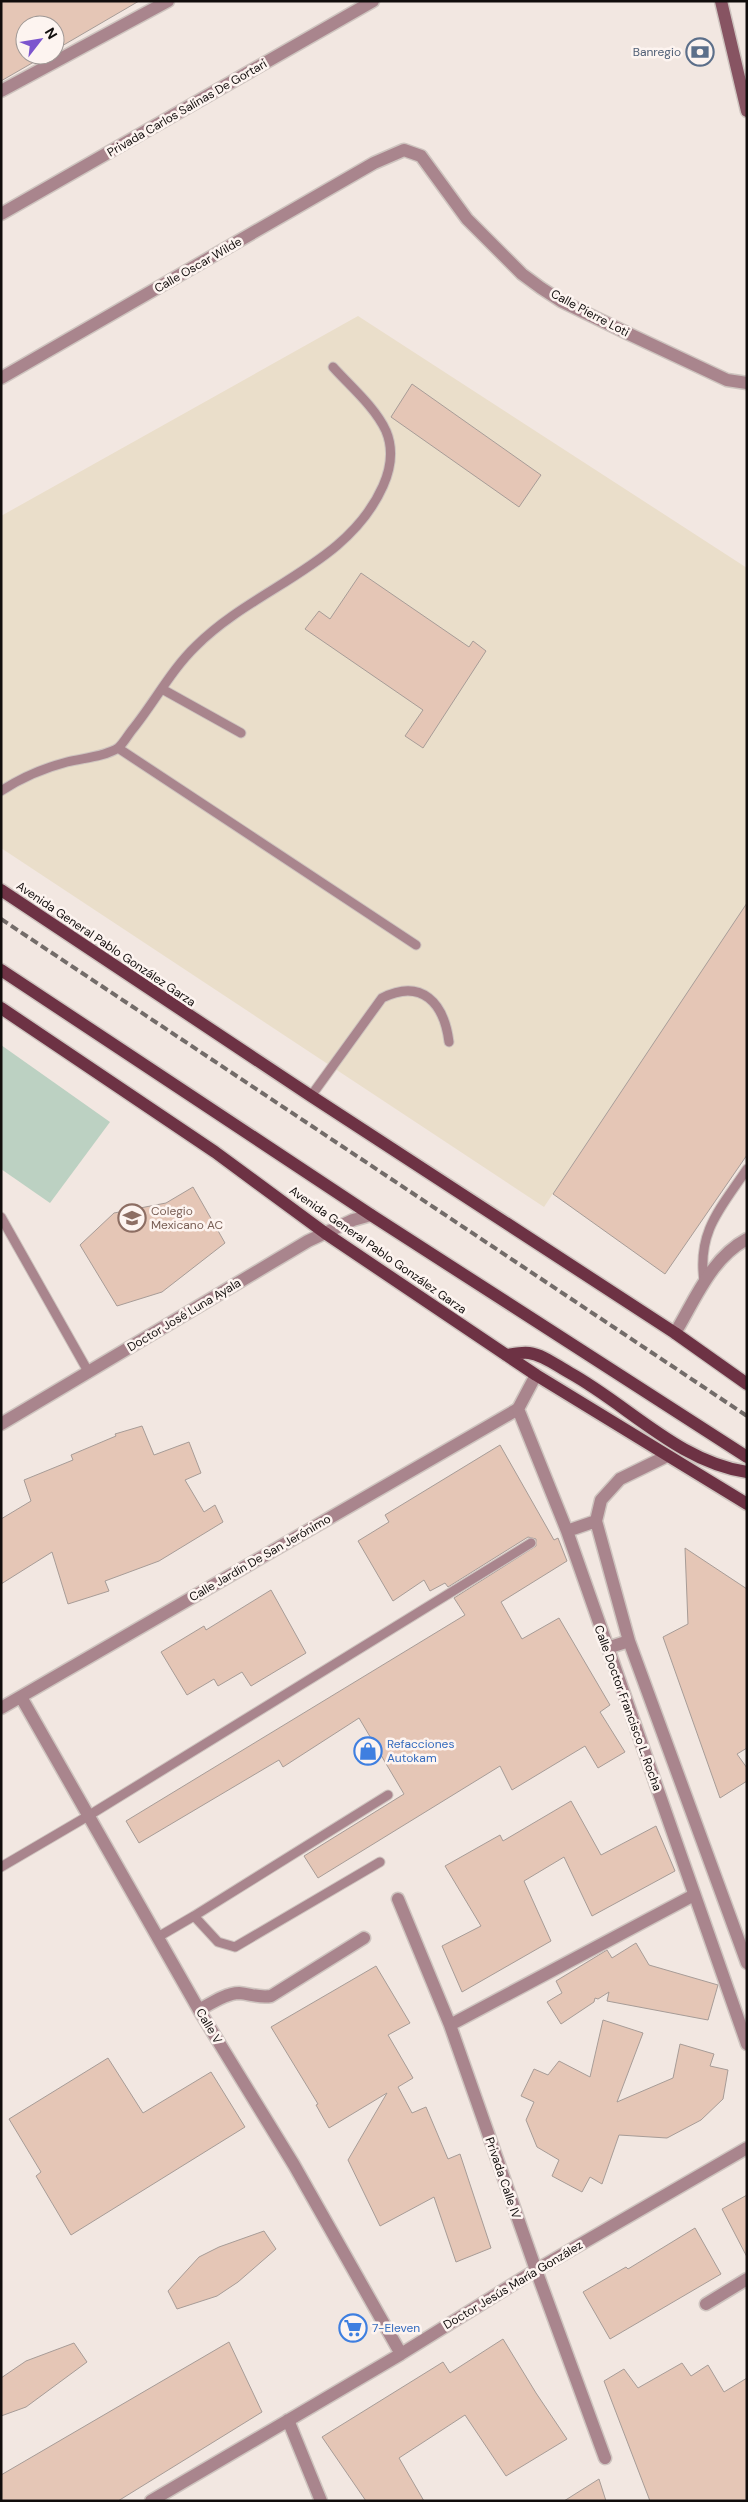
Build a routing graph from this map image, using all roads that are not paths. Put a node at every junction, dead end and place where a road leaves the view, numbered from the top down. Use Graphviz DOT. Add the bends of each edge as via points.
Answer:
graph roads {
  1 [pos="168,1"];
  2 [pos="373,1"];
  3 [pos="721,1"];
  4 [pos="1,91"];
  5 [pos="747,111"];
  6 [pos="394,153"];
  7 [pos="1,214"];
  8 [pos="333,367"];
  9 [pos="1,378"];
  10 [pos="747,384"];
  11 [pos="162,689"];
  12 [pos="241,733"];
  13 [pos="118,748"];
  14 [pos="1,791"];
  15 [pos="1,890"];
  16 [pos="416,945"];
  17 [pos="1,970"];
  18 [pos="1,1008"];
  19 [pos="449,1042"];
  20 [pos="311,1096"];
  21 [pos="747,1169"];
  22 [pos="372,1215"];
  23 [pos="1,1217"];
  24 [pos="326,1233"];
  25 [pos="747,1239"];
  26 [pos="704,1281"];
  27 [pos="675,1333"];
  28 [pos="506,1355"];
  29 [pos="89,1373"];
  30 [pos="536,1375"];
  31 [pos="747,1384"];
  32 [pos="518,1409"];
  33 [pos="1,1424"];
  34 [pos="667,1456"];
  35 [pos="747,1457"];
  36 [pos="747,1472"];
  37 [pos="747,1504"];
  38 [pos="596,1521"];
  39 [pos="567,1531"];
  40 [pos="531,1543"];
  41 [pos="629,1641"];
  42 [pos="606,1648"];
  43 [pos="20,1696"];
  44 [pos="1,1708"];
  45 [pos="388,1795"];
  46 [pos="88,1816"];
  47 [pos="694,1821"];
  48 [pos="672,1831"];
  49 [pos="380,1862"];
  50 [pos="1,1867"];
  51 [pos="694,1895"];
  52 [pos="398,1899"];
  53 [pos="194,1916"];
  54 [pos="158,1937"];
  55 [pos="364,1938"];
  56 [pos="747,1963"];
  57 [pos="199,2010"];
  58 [pos="450,2025"];
  59 [pos="747,2044"];
  60 [pos="747,2148"];
  61 [pos="536,2270"];
  62 [pos="747,2279"];
  63 [pos="706,2304"];
  64 [pos="401,2354"];
  65 [pos="288,2420"];
  66 [pos="605,2458"];
  67 [pos="151,2501"];
  68 [pos="321,2501"];
  1 -- 4 [label="street"];
  2 -- 7 [label="street, Privada Carlos Salinas De Gortari"];
  3 -- 5 [label="main road"];
  6 -- 9 [label="street, Calle Oscar Wilde"];
  6 -- 10 [label="street, Calle Pierre Loti" via="404,150 421,156 467,219 522,274 541,288 727,380"];
  8 -- 11 [label="lane" via="386,430 392,462 375,504 361,524 328,554 245,607 197,645"];
  11 -- 12 [label="lane"];
  11 -- 13 [label="lane"];
  13 -- 14 [label="lane" via="49,768"];
  13 -- 16 [label="lane"];
  15 -- 20 [label="main road, Avenida General Pablo González Garza"];
  17 -- 22 [label="main road, Avenida General Pablo González Garza"];
  18 -- 24 [label="main road, Avenida General Pablo González Garza" via="214,1152"];
  19 -- 20 [label="lane" via="447,1028 434,1002 422,992 407,989 395,992 382,998"];
  20 -- 27 [label="main road, Avenida General Pablo González Garza"];
  21 -- 26 [label="lane" via="708,1231 702,1253"];
  22 -- 24 [label="street, Doctor José Luna Ayala"];
  22 -- 35 [label="main road, Avenida General Pablo González Garza"];
  23 -- 29 [label="lane"];
  24 -- 28 [label="main road, Avenida General Pablo González Garza"];
  24 -- 29 [label="street, Doctor José Luna Ayala" via="217,1294"];
  25 -- 26 [label="street" via="734,1246"];
  26 -- 27 [label="street"];
  27 -- 31 [label="main road, Avenida General Pablo González Garza"];
  28 -- 30 [label="main road, Avenida General Pablo González Garza"];
  28 -- 36 [label="main road" via="528,1353 541,1356 593,1385 671,1441 724,1468"];
  29 -- 33 [label="street, Doctor José Luna Ayala"];
  30 -- 32 [label="street"];
  30 -- 34 [label="main road, Avenida General Pablo González Garza"];
  32 -- 39 [label="street, Calle Doctor Francisco L. Rocha"];
  32 -- 43 [label="street, Calle Jardín De San Jerónimo"];
  34 -- 37 [label="main road, Avenida General Pablo González Garza"];
  34 -- 38 [label="street" via="620,1479 601,1500"];
  38 -- 39 [label="street"];
  38 -- 41 [label="street, Calle Doctor Francisco L. Rocha"];
  39 -- 42 [label="street, Calle Doctor Francisco L. Rocha"];
  40 -- 46 [label="lane"];
  41 -- 42 [label="street"];
  41 -- 47 [label="street, Calle Doctor Francisco L. Rocha"];
  42 -- 48 [label="street, Calle Doctor Francisco L. Rocha"];
  43 -- 44 [label="street, Calle Jardín De San Jerónimo"];
  43 -- 46 [label="street, Calle V"];
  45 -- 53 [label="lane"];
  46 -- 50 [label="lane"];
  46 -- 54 [label="street, Calle V"];
  47 -- 48 [label="street"];
  47 -- 56 [label="street, Calle Doctor Francisco L. Rocha"];
  48 -- 51 [label="street, Calle Doctor Francisco L. Rocha"];
  49 -- 53 [label="lane" via="235,1947 218,1942"];
  51 -- 58 [label="street"];
  51 -- 59 [label="street, Calle Doctor Francisco L. Rocha"];
  52 -- 58 [label="street, Privada Calle IV"];
  53 -- 54 [label="lane"];
  54 -- 57 [label="street, Calle V"];
  55 -- 57 [label="street" via="271,1996 260,1998 234,1994"];
  57 -- 64 [label="street, Calle V" via="294,2165"];
  58 -- 61 [label="street, Privada Calle IV"];
  60 -- 61 [label="street, Doctor Jesús María González"];
  61 -- 64 [label="street, Doctor Jesús María González"];
  61 -- 66 [label="street, Privada Calle IV"];
  62 -- 63 [label="street"];
  64 -- 65 [label="street, Doctor Jesús María González"];
  65 -- 67 [label="street, Doctor Jesús María González"];
  65 -- 68 [label="street"];
}
